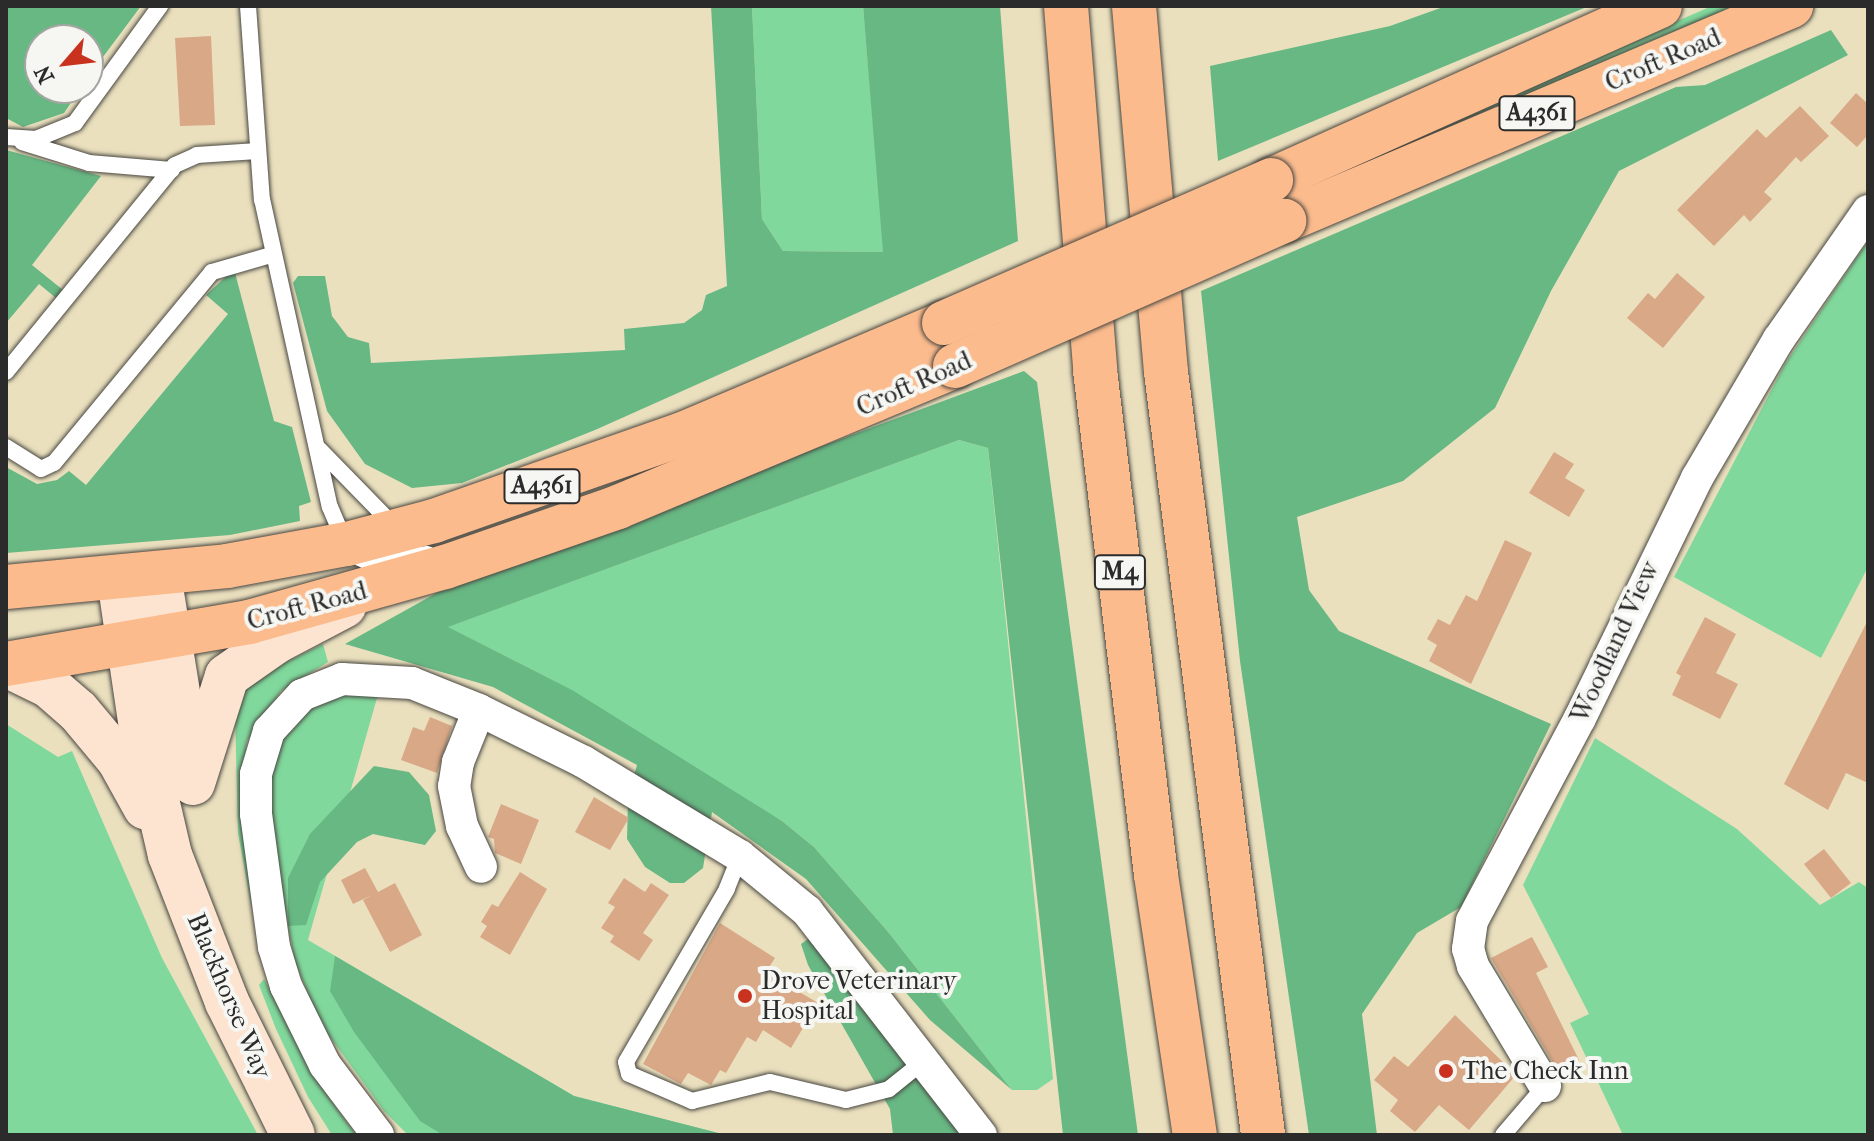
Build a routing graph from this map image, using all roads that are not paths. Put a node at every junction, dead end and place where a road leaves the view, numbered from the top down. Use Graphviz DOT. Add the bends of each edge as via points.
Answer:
graph roads {
  1 [pos="160,6"];
  2 [pos="248,6"];
  3 [pos="1066,6"];
  4 [pos="1134,6"];
  5 [pos="1660,6"];
  6 [pos="1791,6"];
  7 [pos="14,139"];
  8 [pos="257,151"];
  9 [pos="172,170"];
  10 [pos="1868,211"];
  11 [pos="271,255"];
  12 [pos="6,372"];
  13 [pos="6,447"];
  14 [pos="318,448"];
  15 [pos="398,530"];
  16 [pos="347,544"];
  17 [pos="483,554"];
  18 [pos="139,577"];
  19 [pos="6,587"];
  20 [pos="379,587"];
  21 [pos="149,642"];
  22 [pos="6,664"];
  23 [pos="479,710"];
  24 [pos="193,783"];
  25 [pos="170,855"];
  26 [pos="740,856"];
  27 [pos="481,867"];
  28 [pos="925,1060"];
  29 [pos="1545,1086"];
  30 [pos="293,1135"];
  31 [pos="378,1135"];
  32 [pos="981,1135"];
  33 [pos="1195,1135"];
  34 [pos="1263,1135"];
  35 [pos="1503,1135"];
  1 -- 7 [label="lane" via="75,123"];
  2 -- 8 [label="lane"];
  3 -- 33 [label="main road, M4" via="1095,370 1156,875"];
  4 -- 34 [label="main road" via="1166,372"];
  5 -- 15 [label="main road, Croft Road / A4361, bridge" via="683,434 553,483"];
  6 -- 17 [label="main road, Croft Road / A4361, bridge" via="955,366 618,507"];
  7 -- 9 [label="lane" via="89,163"];
  8 -- 9 [label="lane" via="197,155"];
  8 -- 11 [label="lane"];
  9 -- 12 [label="lane"];
  10 -- 29 [label="street, Woodland View" via="1779,339 1697,478 1580,718 1472,921 1468,949 1473,966"];
  11 -- 13 [label="lane" via="212,272 54,463 41,469"];
  11 -- 14 [label="lane"];
  14 -- 15 [label="lane"];
  14 -- 16 [label="lane" via="330,507"];
  15 -- 16 [label="main road, Croft Road / A4361"];
  16 -- 17 [label="lane" via="368,562 398,555"];
  16 -- 18 [label="main road, Croft Road / A4361"];
  17 -- 20 [label="main road, Croft Road / A4361"];
  18 -- 19 [label="main road, Croft Road / A4361"];
  18 -- 21 [label="main road"];
  20 -- 21 [label="main road, Croft Road / A4361"];
  20 -- 24 [label="main road" via="277,641 230,673 219,691"];
  21 -- 22 [label="main road, Croft Road / A4361"];
  21 -- 24 [label="main road"];
  21 -- 25 [label="main road, Blackhorse Way" via="149,769"];
  22 -- 25 [label="main road" via="60,694 96,731 126,773"];
  23 -- 26 [label="street" via="584,762"];
  23 -- 27 [label="street" via="454,786 462,826"];
  23 -- 31 [label="street" via="412,683 342,679 314,688 288,706 269,731 260,758 256,814 278,961 313,1045"];
  24 -- 25 [label="main road"];
  25 -- 30 [label="main road, Blackhorse Way" via="227,1002"];
  26 -- 28 [label="street" via="807,911"];
  26 -- 28 [label="lane" via="727,889 626,1062 629,1074 692,1101 770,1082 846,1100 889,1089"];
  28 -- 32 [label="street" via="964,1119"];
  29 -- 35 [label="lane"];
}
